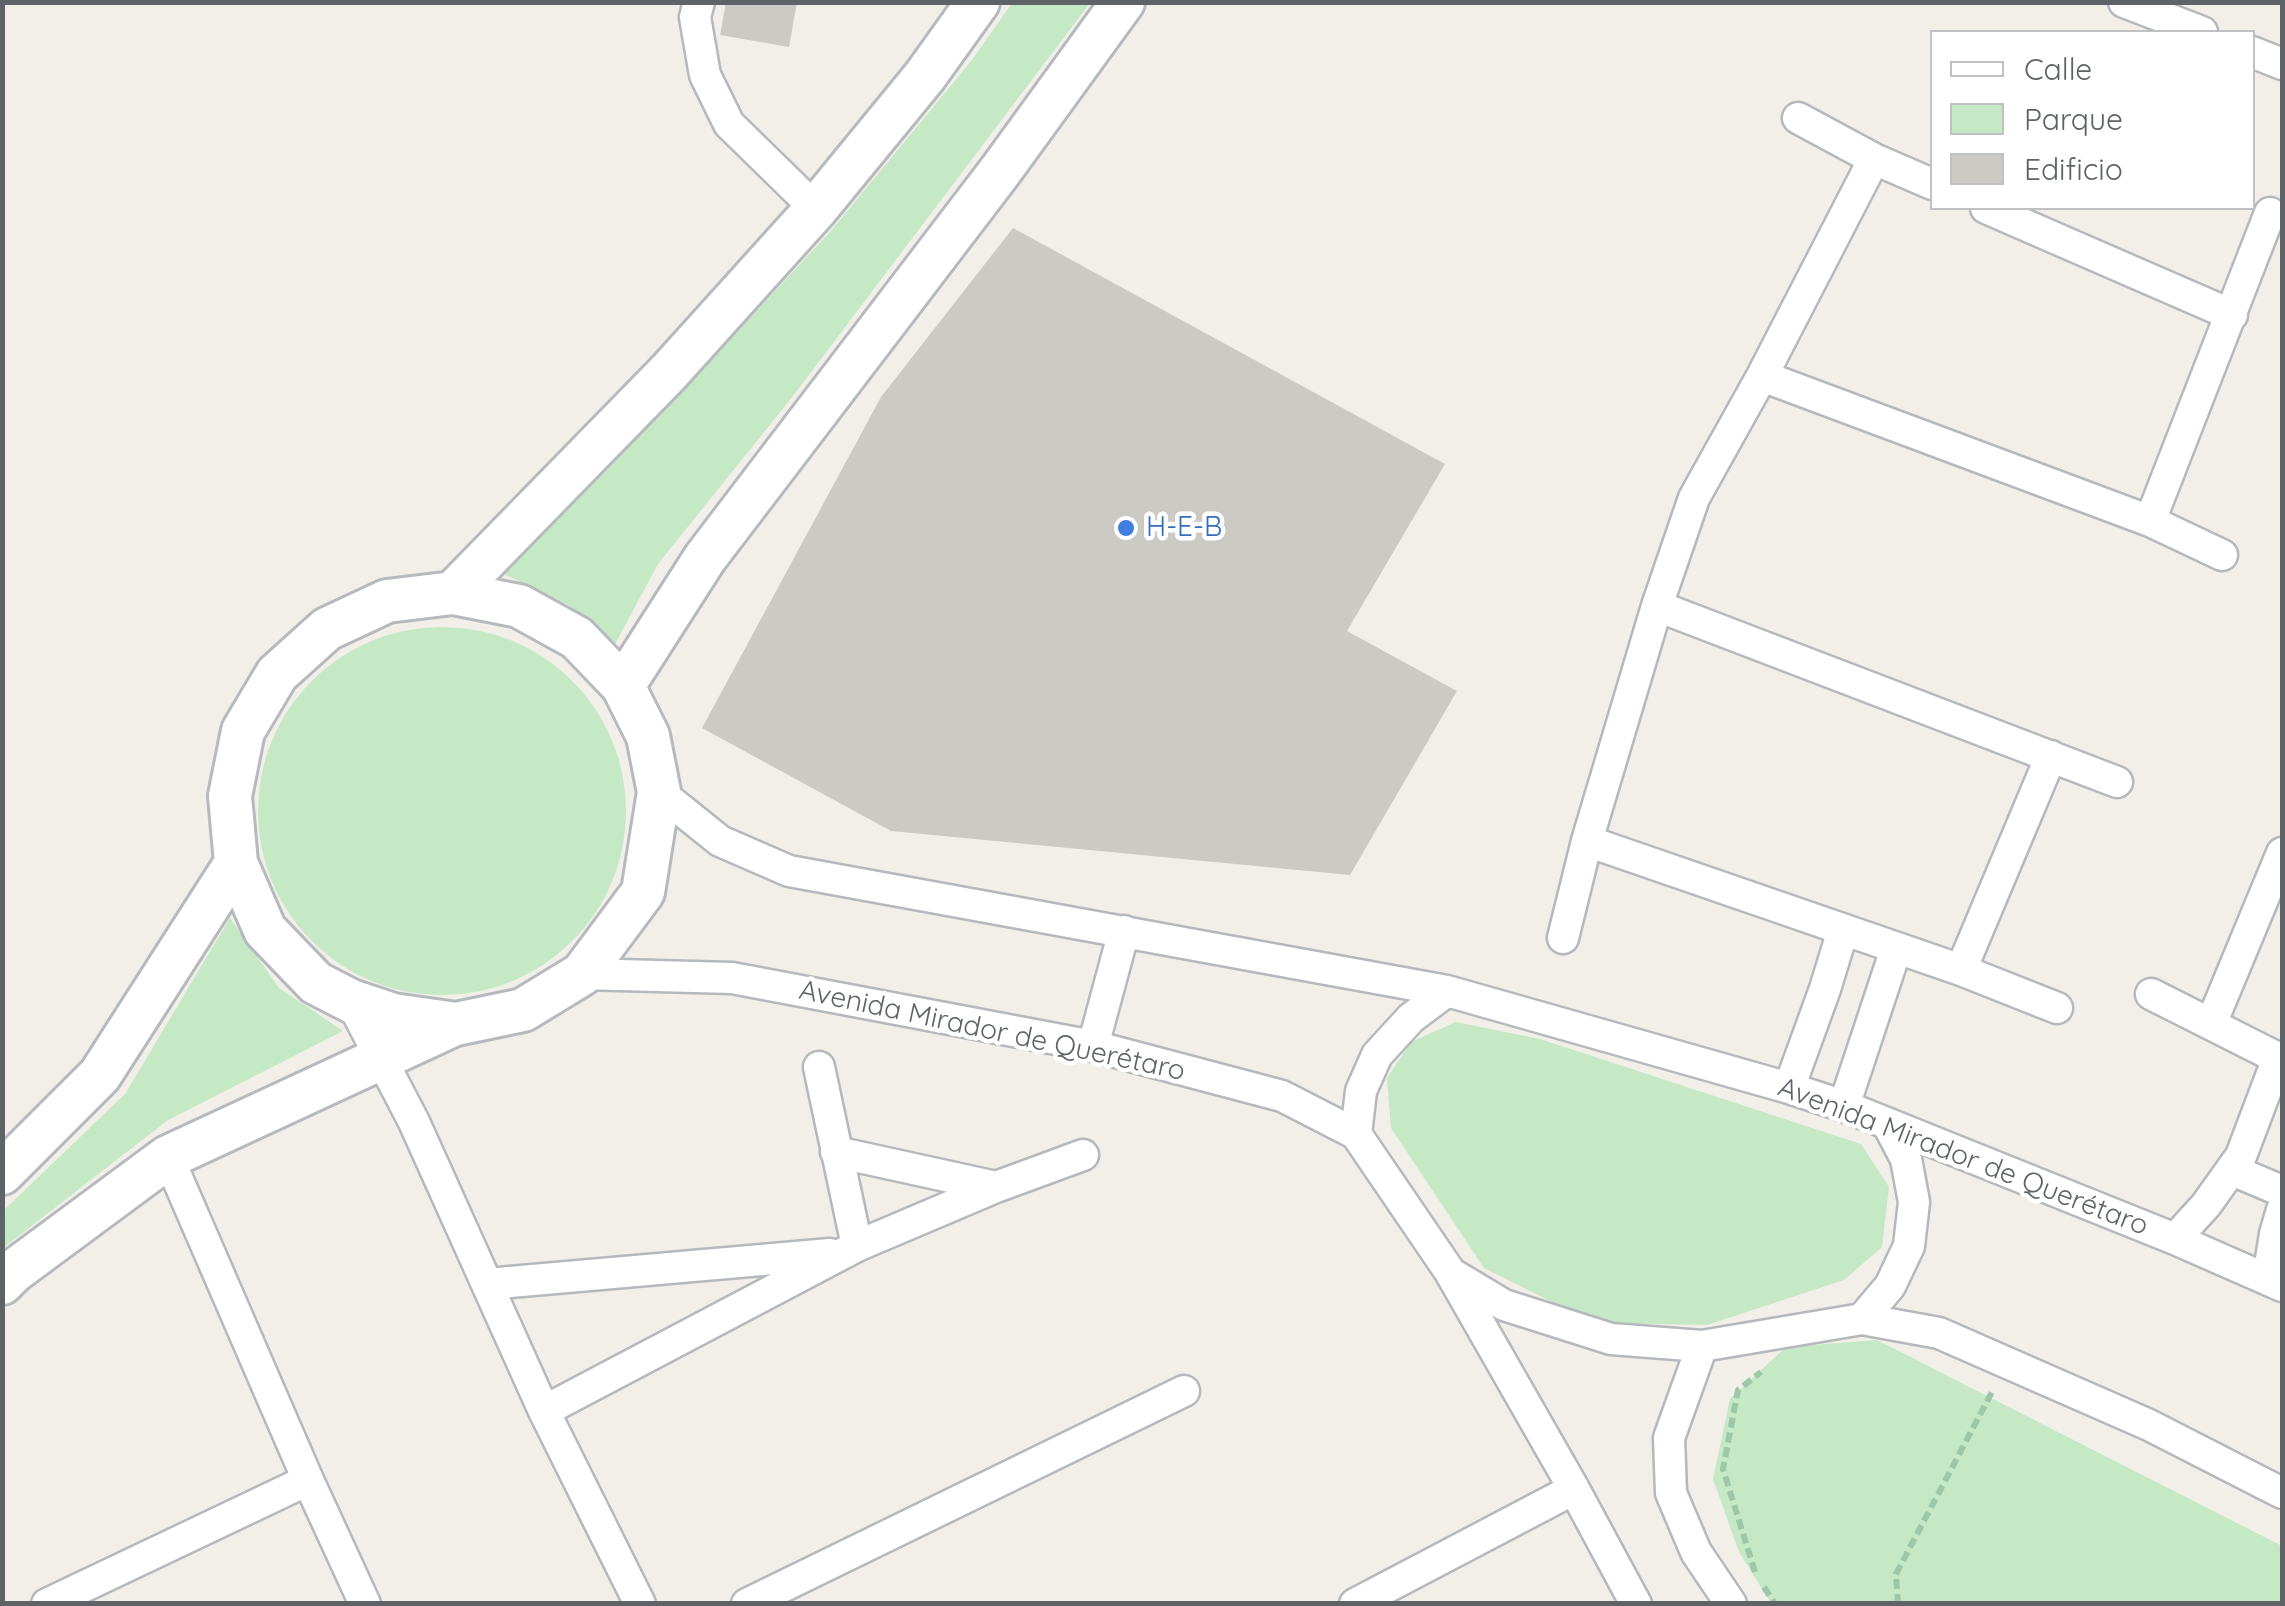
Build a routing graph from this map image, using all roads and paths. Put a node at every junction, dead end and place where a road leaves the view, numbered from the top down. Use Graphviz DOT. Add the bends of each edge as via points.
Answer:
graph roads {
  1 [pos="699,2"];
  2 [pos="978,2"];
  3 [pos="1123,2"];
  4 [pos="2124,2"];
  5 [pos="2197,30"];
  6 [pos="2255,53"];
  7 [pos="2282,64"];
  8 [pos="1798,118"];
  9 [pos="1874,159"];
  10 [pos="1930,183"];
  11 [pos="816,209"];
  12 [pos="1991,210"];
  13 [pos="2270,213"];
  14 [pos="2232,315"];
  15 [pos="1762,376"];
  16 [pos="2150,521"];
  17 [pos="2222,555"];
  18 [pos="453,593"];
  19 [pos="1658,606"];
  20 [pos="623,686"];
  21 [pos="2050,756"];
  22 [pos="2117,782"];
  23 [pos="660,792"];
  24 [pos="1587,841"];
  25 [pos="2282,853"];
  26 [pos="236,862"];
  27 [pos="1843,930"];
  28 [pos="1124,931"];
  29 [pos="1562,938"];
  30 [pos="1896,949"];
  31 [pos="1960,970"];
  32 [pos="582,974"];
  33 [pos="1447,991"];
  34 [pos="2151,994"];
  35 [pos="352,1001"];
  36 [pos="2057,1008"];
  37 [pos="456,1024"];
  38 [pos="2211,1024"];
  39 [pos="1093,1046"];
  40 [pos="380,1057"];
  41 [pos="2280,1059"];
  42 [pos="819,1068"];
  43 [pos="1789,1088"];
  44 [pos="1844,1106"];
  45 [pos="1887,1124"];
  46 [pos="1356,1134"];
  47 [pos="836,1152"];
  48 [pos="1083,1155"];
  49 [pos="168,1157"];
  50 [pos="2232,1170"];
  51 [pos="2,1172"];
  52 [pos="996,1187"];
  53 [pos="2282,1191"];
  54 [pos="2282,1210"];
  55 [pos="2175,1240"];
  56 [pos="850,1250"];
  57 [pos="1450,1272"];
  58 [pos="2275,1282"];
  59 [pos="2,1283"];
  60 [pos="487,1284"];
  61 [pos="1862,1319"];
  62 [pos="1702,1346"];
  63 [pos="1768,1366"];
  64 [pos="2000,1376"];
  65 [pos="1184,1391"];
  66 [pos="544,1411"];
  67 [pos="308,1480"];
  68 [pos="1574,1489"];
  69 [pos="2282,1493"];
  70 [pos="47,1604"];
  71 [pos="364,1604"];
  72 [pos="640,1604"];
  73 [pos="747,1604"];
  74 [pos="1355,1604"];
  75 [pos="1636,1604"];
  76 [pos="1731,1604"];
  77 [pos="1775,1604"];
  78 [pos="1898,1604"];
  1 -- 11 [label="street" via="695,18 705,75 729,124"];
  2 -- 11 [label="street"];
  3 -- 20 [label="street" via="705,558"];
  4 -- 5 [label="street"];
  6 -- 7 [label="street"];
  8 -- 9 [label="street"];
  9 -- 10 [label="street"];
  9 -- 15 [label="street"];
  11 -- 18 [label="street" via="669,372"];
  12 -- 14 [label="street"];
  13 -- 14 [label="street"];
  14 -- 16 [label="street"];
  15 -- 16 [label="street"];
  15 -- 19 [label="street" via="1694,498"];
  16 -- 17 [label="street"];
  18 -- 20 [label="street" via="518,606 577,638"];
  18 -- 26 [label="street" via="387,601 327,629 277,674 244,731 230,796"];
  19 -- 21 [label="street"];
  19 -- 24 [label="street"];
  20 -- 23 [label="street" via="648,736"];
  21 -- 22 [label="street"];
  21 -- 31 [label="street"];
  23 -- 28 [label="street, Avenida Mirador de Querétaro" via="720,841 789,871"];
  23 -- 32 [label="street" via="642,892"];
  24 -- 27 [label="street"];
  24 -- 29 [label="street"];
  25 -- 38 [label="street"];
  26 -- 35 [label="street" via="266,930 316,983"];
  26 -- 51 [label="street" via="100,1075"];
  27 -- 30 [label="street"];
  27 -- 43 [label="street"];
  28 -- 33 [label="street, Avenida Mirador de Querétaro"];
  28 -- 39 [label="street"];
  30 -- 31 [label="street"];
  30 -- 44 [label="street"];
  31 -- 36 [label="street"];
  32 -- 37 [label="street" via="522,1010"];
  32 -- 39 [label="street, Avenida Mirador de Querétaro" via="732,978"];
  33 -- 43 [label="street, Avenida Mirador de Querétaro"];
  33 -- 46 [label="street" via="1377,1055 1361,1091"];
  34 -- 38 [label="street"];
  35 -- 37 [label="street"];
  35 -- 40 [label="street"];
  37 -- 40 [label="street"];
  38 -- 41 [label="street"];
  39 -- 46 [label="street, Avenida Mirador de Querétaro" via="1282,1096"];
  40 -- 49 [label="street"];
  40 -- 60 [label="street"];
  41 -- 50 [label="street"];
  42 -- 47 [label="street"];
  43 -- 44 [label="street, Avenida Mirador de Querétaro"];
  44 -- 45 [label="street, Avenida Mirador de Querétaro"];
  45 -- 55 [label="street, Avenida Mirador de Querétaro"];
  45 -- 61 [label="street" via="1909,1174 1909,1246 1890,1286"];
  46 -- 57 [label="street, Avenida Mirador de Querétaro"];
  47 -- 52 [label="street"];
  47 -- 56 [label="street"];
  48 -- 52 [label="street"];
  49 -- 59 [label="street"];
  49 -- 67 [label="street"];
  50 -- 53 [label="street"];
  50 -- 55 [label="street"];
  52 -- 56 [label="street"];
  54 -- 58 [label="street"];
  55 -- 58 [label="street, Avenida Mirador de Querétaro"];
  56 -- 60 [label="street"];
  56 -- 66 [label="street"];
  57 -- 62 [label="street, Avenida Mirador de Querétaro" via="1504,1305 1611,1339"];
  57 -- 68 [label="street"];
  60 -- 66 [label="street"];
  61 -- 62 [label="street, Avenida Mirador de Querétaro"];
  61 -- 69 [label="street, Avenida Mirador de Querétaro" via="1939,1333"];
  62 -- 76 [label="street" via="1669,1438 1671,1493 1696,1552"];
  63 -- 77 [label="path" via="1738,1390 1723,1469 1756,1576"];
  64 -- 78 [label="path" via="1896,1574"];
  65 -- 73 [label="street"];
  66 -- 72 [label="street"];
  67 -- 70 [label="street"];
  67 -- 71 [label="street"];
  68 -- 74 [label="street"];
  68 -- 75 [label="street"];
}
